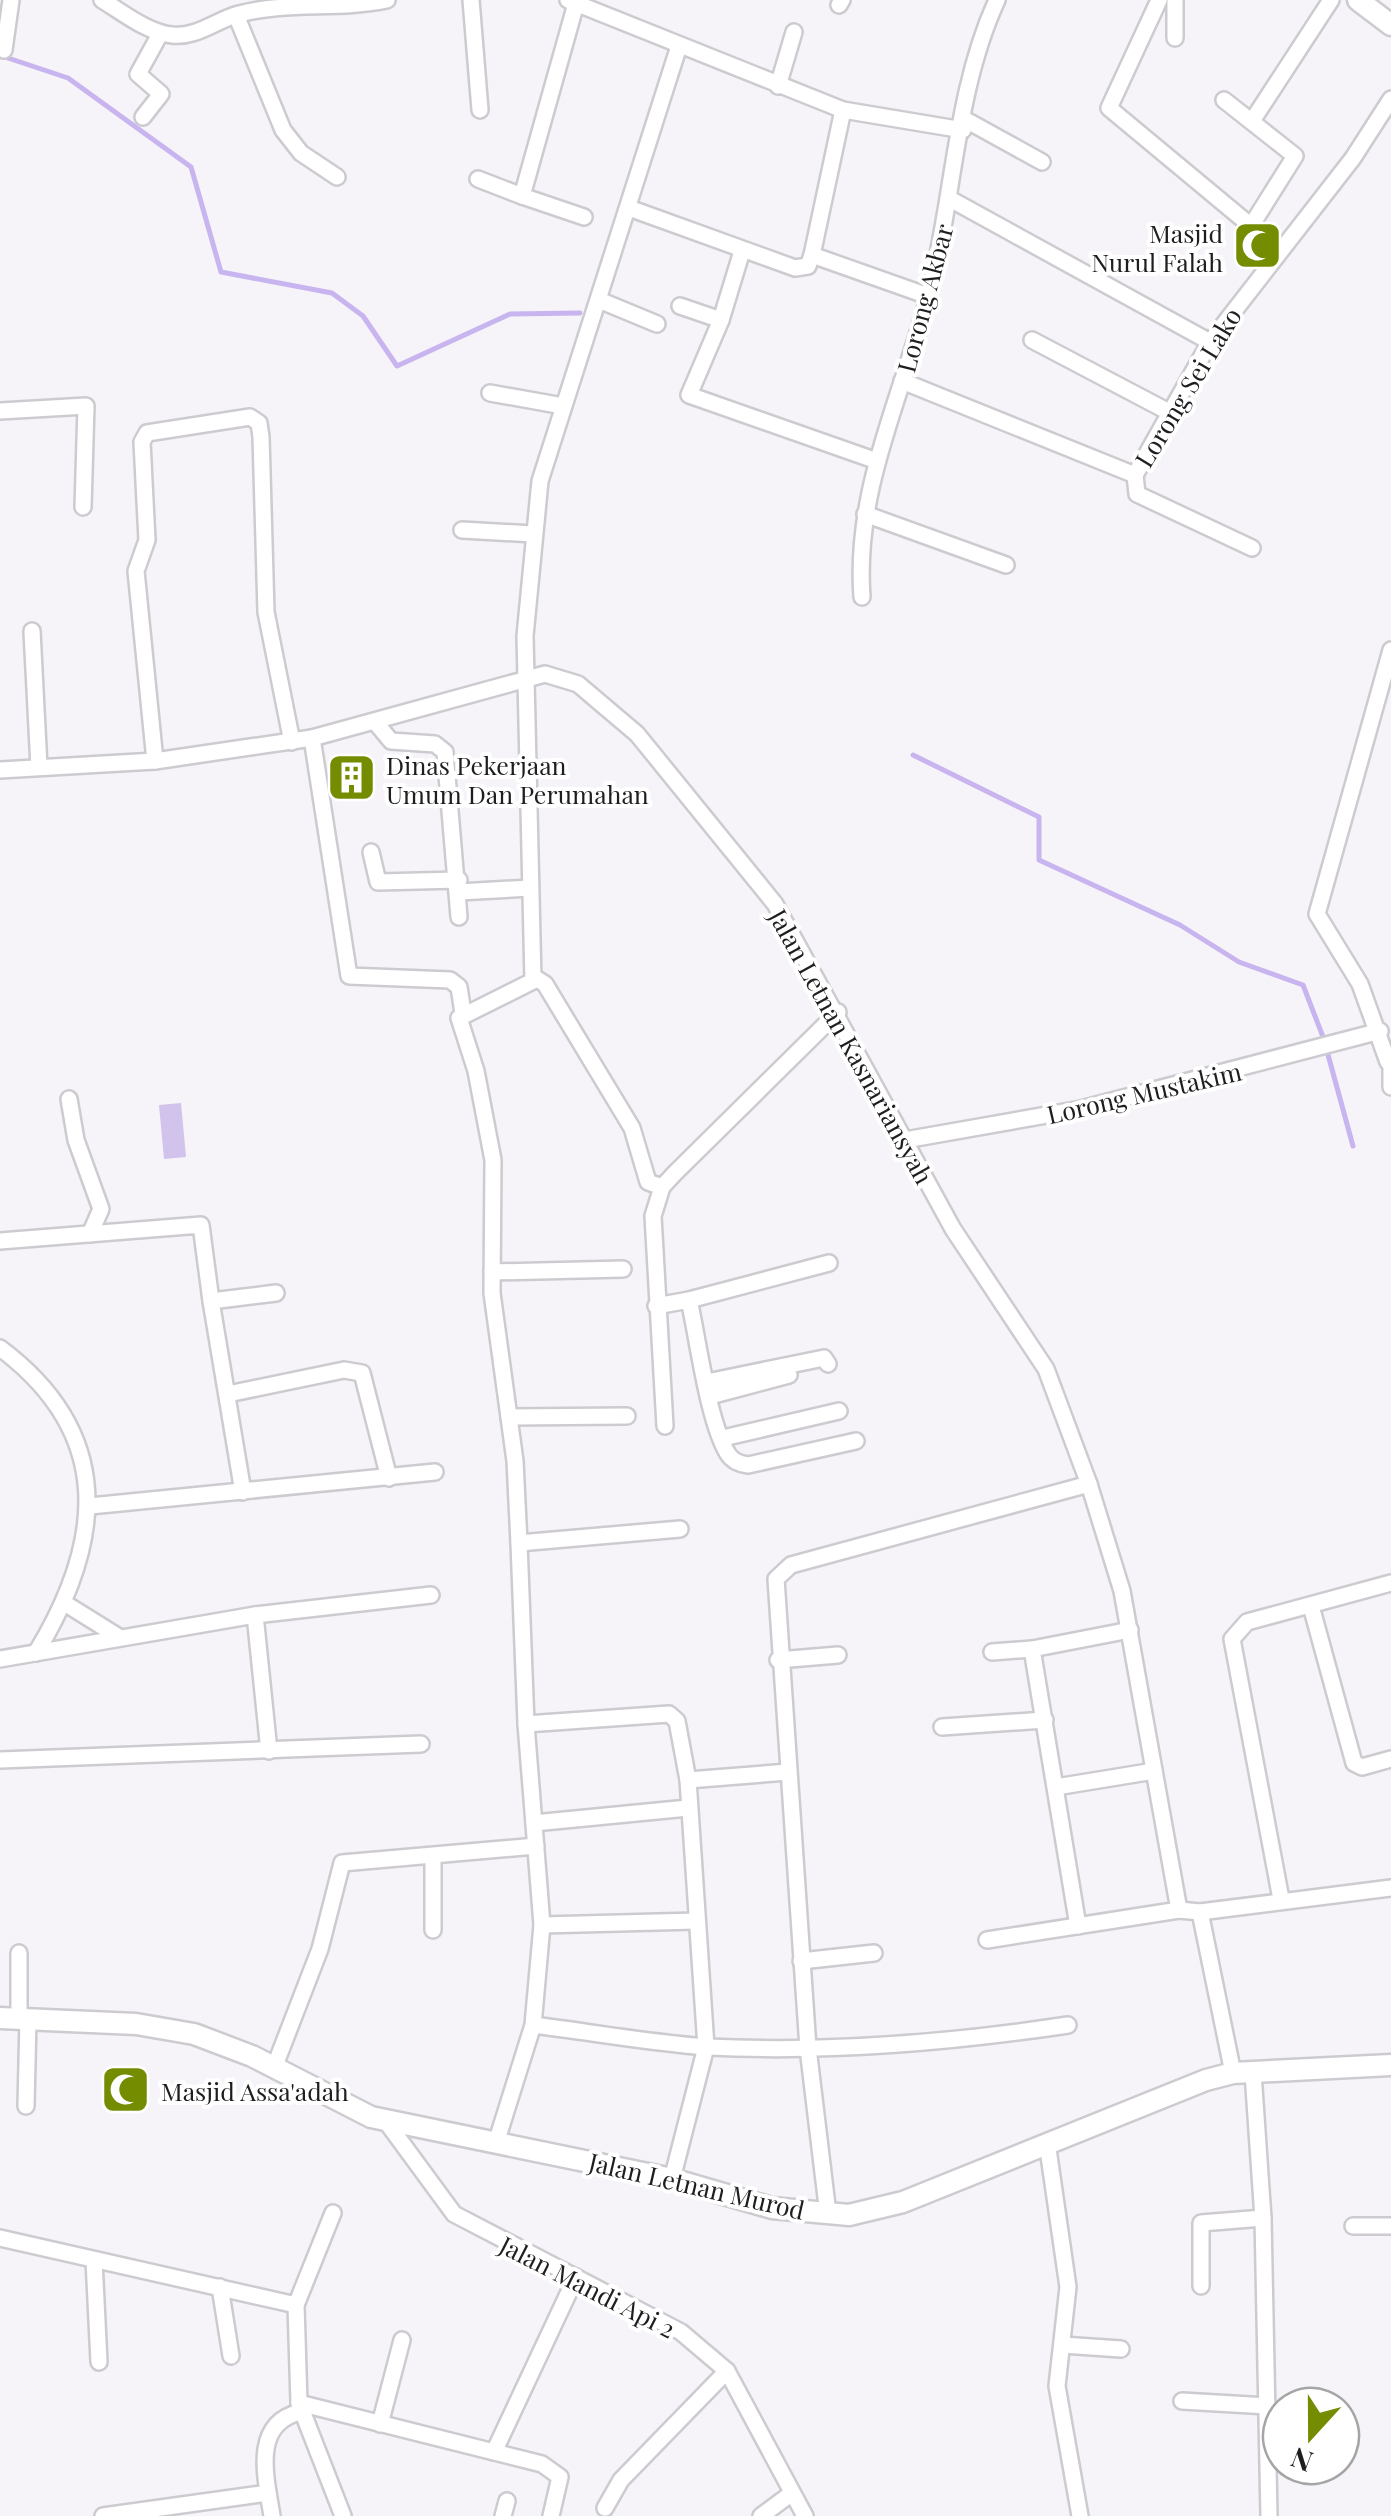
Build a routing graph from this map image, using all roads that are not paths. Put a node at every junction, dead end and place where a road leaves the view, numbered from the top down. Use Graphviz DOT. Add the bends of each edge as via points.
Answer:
graph roads {
  1 [pos="11,0"];
  2 [pos="102,0"];
  3 [pos="387,0"];
  4 [pos="471,0"];
  5 [pos="1158,0"];
  6 [pos="1175,0"];
  7 [pos="1331,0"];
  8 [pos="574,1"];
  9 [pos="994,1"];
  10 [pos="291,2"];
  11 [pos="1366,2"];
  12 [pos="236,15"];
  13 [pos="1391,26"];
  14 [pos="794,32"];
  15 [pos="160,34"];
  16 [pos="1175,38"];
  17 [pos="679,46"];
  18 [pos="4,50"];
  19 [pos="778,86"];
  20 [pos="1391,99"];
  21 [pos="1224,100"];
  22 [pos="480,110"];
  23 [pos="843,110"];
  24 [pos="144,117"];
  25 [pos="1252,121"];
  26 [pos="963,125"];
  27 [pos="1042,162"];
  28 [pos="337,177"];
  29 [pos="478,179"];
  30 [pos="522,196"];
  31 [pos="950,199"];
  32 [pos="630,208"];
  33 [pos="584,217"];
  34 [pos="742,251"];
  35 [pos="812,255"];
  36 [pos="928,296"];
  37 [pos="599,300"];
  38 [pos="680,306"];
  39 [pos="721,320"];
  40 [pos="657,324"];
  41 [pos="1032,340"];
  42 [pos="1210,342"];
  43 [pos="902,381"];
  44 [pos="490,393"];
  45 [pos="563,406"];
  46 [pos="0,411"];
  47 [pos="1166,412"];
  48 [pos="876,461"];
  49 [pos="1135,475"];
  50 [pos="83,507"];
  51 [pos="865,514"];
  52 [pos="462,530"];
  53 [pos="533,534"];
  54 [pos="1252,548"];
  55 [pos="1006,564"];
  56 [pos="862,596"];
  57 [pos="32,631"];
  58 [pos="1391,650"];
  59 [pos="525,677"];
  60 [pos="376,723"];
  61 [pos="312,738"];
  62 [pos="292,742"];
  63 [pos="155,761"];
  64 [pos="39,766"];
  65 [pos="0,770"];
  66 [pos="372,852"];
  67 [pos="459,886"];
  68 [pos="530,888"];
  69 [pos="459,917"];
  70 [pos="534,978"];
  71 [pos="838,1012"];
  72 [pos="463,1013"];
  73 [pos="1380,1031"];
  74 [pos="1390,1062"];
  75 [pos="1391,1087"];
  76 [pos="68,1100"];
  77 [pos="905,1140"];
  78 [pos="662,1188"];
  79 [pos="90,1234"];
  80 [pos="0,1241"];
  81 [pos="829,1263"];
  82 [pos="624,1269"];
  83 [pos="492,1272"];
  84 [pos="276,1293"];
  85 [pos="689,1300"];
  86 [pos="211,1301"];
  87 [pos="656,1306"];
  88 [pos="0,1348"];
  89 [pos="708,1389"];
  90 [pos="228,1394"];
  91 [pos="839,1411"];
  92 [pos="627,1416"];
  93 [pos="509,1417"];
  94 [pos="664,1426"];
  95 [pos="722,1438"];
  96 [pos="856,1440"];
  97 [pos="435,1472"];
  98 [pos="389,1478"];
  99 [pos="1091,1489"];
  100 [pos="244,1492"];
  101 [pos="90,1506"];
  102 [pos="680,1529"];
  103 [pos="520,1543"];
  104 [pos="1391,1582"];
  105 [pos="431,1595"];
  106 [pos="66,1604"];
  107 [pos="1311,1606"];
  108 [pos="255,1615"];
  109 [pos="1130,1630"];
  110 [pos="118,1637"];
  111 [pos="1032,1649"];
  112 [pos="992,1652"];
  113 [pos="36,1653"];
  114 [pos="838,1654"];
  115 [pos="0,1659"];
  116 [pos="778,1660"];
  117 [pos="1044,1720"];
  118 [pos="526,1724"];
  119 [pos="942,1726"];
  120 [pos="422,1744"];
  121 [pos="269,1751"];
  122 [pos="0,1760"];
  123 [pos="1391,1760"];
  124 [pos="1154,1771"];
  125 [pos="788,1772"];
  126 [pos="688,1780"];
  127 [pos="1056,1787"];
  128 [pos="688,1808"];
  129 [pos="534,1822"];
  130 [pos="536,1846"];
  131 [pos="433,1857"];
  132 [pos="1391,1888"];
  133 [pos="1281,1898"];
  134 [pos="1179,1910"];
  135 [pos="1200,1912"];
  136 [pos="696,1921"];
  137 [pos="542,1925"];
  138 [pos="1078,1926"];
  139 [pos="433,1930"];
  140 [pos="986,1940"];
  141 [pos="19,1953"];
  142 [pos="874,1953"];
  143 [pos="801,1961"];
  144 [pos="15,2018"];
  145 [pos="532,2025"];
  146 [pos="1068,2025"];
  147 [pos="706,2046"];
  148 [pos="808,2048"];
  149 [pos="1391,2065"];
  150 [pos="274,2068"];
  151 [pos="1243,2073"];
  152 [pos="26,2106"];
  153 [pos="385,2120"];
  154 [pos="496,2140"];
  155 [pos="1047,2142"];
  156 [pos="672,2179"];
  157 [pos="333,2213"];
  158 [pos="828,2214"];
  159 [pos="1263,2218"];
  160 [pos="1353,2226"];
  161 [pos="1391,2226"];
  162 [pos="0,2238"];
  163 [pos="94,2260"];
  164 [pos="576,2277"];
  165 [pos="1201,2286"];
  166 [pos="220,2287"];
  167 [pos="296,2306"];
  168 [pos="402,2340"];
  169 [pos="1062,2345"];
  170 [pos="1121,2349"];
  171 [pos="231,2356"];
  172 [pos="99,2362"];
  173 [pos="728,2371"];
  174 [pos="1267,2386"];
  175 [pos="1182,2401"];
  176 [pos="1261,2406"];
  177 [pos="299,2408"];
  178 [pos="380,2424"];
  179 [pos="494,2452"];
  180 [pos="1268,2486"];
  181 [pos="792,2493"];
  182 [pos="268,2494"];
  183 [pos="605,2508"];
  184 [pos="142,2513"];
  185 [pos="103,2516"];
  186 [pos="272,2516"];
  187 [pos="343,2516"];
  188 [pos="551,2516"];
  189 [pos="762,2516"];
  190 [pos="806,2516"];
  191 [pos="1080,2516"];
  192 [pos="1268,2516"];
  1 -- 18 [label="street"];
  2 -- 15 [label="street"];
  3 -- 10 [label="street" via="345,6"];
  4 -- 22 [label="street"];
  5 -- 25 [label="street" via="1109,108 1251,226 1295,156"];
  6 -- 16 [label="street"];
  7 -- 25 [label="street"];
  8 -- 17 [label="street"];
  8 -- 30 [label="street"];
  9 -- 26 [label="street, Lorong Akbar"];
  10 -- 12 [label="street"];
  11 -- 13 [label="street"];
  12 -- 15 [label="street" via="196,32"];
  12 -- 28 [label="street" via="283,130 301,153"];
  14 -- 19 [label="street"];
  15 -- 24 [label="street" via="138,74 161,94"];
  17 -- 19 [label="street"];
  17 -- 32 [label="street"];
  19 -- 23 [label="street"];
  20 -- 42 [label="street, Lorong Sei Lako"];
  21 -- 25 [label="street"];
  23 -- 26 [label="street"];
  23 -- 35 [label="street"];
  26 -- 27 [label="street"];
  26 -- 31 [label="street, Lorong Akbar"];
  29 -- 30 [label="street"];
  30 -- 33 [label="street"];
  31 -- 36 [label="street, Lorong Akbar"];
  31 -- 42 [label="street"];
  32 -- 34 [label="street"];
  32 -- 37 [label="street"];
  34 -- 35 [label="street" via="800,269"];
  34 -- 39 [label="street"];
  35 -- 36 [label="street"];
  36 -- 43 [label="street, Lorong Akbar"];
  37 -- 40 [label="street"];
  37 -- 45 [label="street"];
  38 -- 39 [label="street"];
  39 -- 48 [label="street" via="689,395"];
  41 -- 47 [label="street"];
  42 -- 47 [label="street, Lorong Sei Lako"];
  43 -- 48 [label="street, Lorong Akbar"];
  43 -- 49 [label="street, Lorong Sei Lako"];
  44 -- 45 [label="street"];
  45 -- 53 [label="street" via="542,468"];
  46 -- 50 [label="street" via="86,406"];
  47 -- 49 [label="street, Lorong Sei Lako"];
  48 -- 51 [label="street, Lorong Akbar"];
  49 -- 54 [label="street" via="1138,494"];
  51 -- 55 [label="street"];
  51 -- 56 [label="street, Lorong Akbar"];
  52 -- 53 [label="street"];
  53 -- 59 [label="street"];
  57 -- 64 [label="street"];
  58 -- 73 [label="street" via="1317,914"];
  59 -- 60 [label="street, Jalan Letnan Kasnariansyah"];
  59 -- 68 [label="street"];
  59 -- 71 [label="street, Jalan Letnan Kasnariansyah" via="570,680 637,734 776,904"];
  60 -- 61 [label="street, Jalan Letnan Kasnariansyah"];
  60 -- 67 [label="street" via="391,741 435,744 446,752"];
  61 -- 62 [label="street, Jalan Letnan Kasnariansyah"];
  61 -- 72 [label="street" via="349,976 450,980 459,987"];
  62 -- 63 [label="street, Jalan Letnan Kasnariansyah"];
  62 -- 63 [label="street" via="266,612 260,422 225,421 147,432 142,442 147,540 136,571"];
  63 -- 64 [label="street, Jalan Letnan Kasnariansyah"];
  64 -- 65 [label="street, Jalan Letnan Kasnariansyah"];
  66 -- 67 [label="street" via="378,882"];
  67 -- 68 [label="street"];
  67 -- 69 [label="street"];
  68 -- 70 [label="street"];
  70 -- 72 [label="street" via="530,986"];
  70 -- 78 [label="street" via="545,984 628,1121 648,1182"];
  71 -- 77 [label="street, Jalan Letnan Kasnariansyah"];
  71 -- 78 [label="street"];
  72 -- 83 [label="street" via="459,1020 493,1160"];
  73 -- 74 [label="street"];
  73 -- 77 [label="street, Lorong Mustakim" via="1081,1109"];
  74 -- 75 [label="street"];
  76 -- 79 [label="street" via="101,1209"];
  77 -- 99 [label="street, Jalan Letnan Kasnariansyah" via="953,1229 1046,1368"];
  78 -- 87 [label="street" via="653,1216"];
  79 -- 80 [label="street"];
  79 -- 86 [label="street" via="201,1225"];
  81 -- 85 [label="street"];
  82 -- 83 [label="street"];
  83 -- 93 [label="street"];
  84 -- 86 [label="street"];
  85 -- 87 [label="street"];
  85 -- 89 [label="street"];
  86 -- 90 [label="street"];
  87 -- 94 [label="street"];
  88 -- 101 [label="street" via="33,1375 67,1421 87,1472"];
  89 -- 89 [label="street" via="828,1360 827,1365"];
  89 -- 95 [label="street"];
  90 -- 98 [label="street" via="344,1370 362,1374"];
  90 -- 100 [label="street"];
  91 -- 95 [label="street"];
  92 -- 93 [label="street"];
  93 -- 103 [label="street"];
  95 -- 96 [label="street" via="731,1458 744,1464"];
  97 -- 98 [label="street"];
  98 -- 100 [label="street"];
  99 -- 109 [label="street, Jalan Letnan Kasnariansyah"];
  99 -- 116 [label="street" via="783,1568 774,1583"];
  100 -- 101 [label="street"];
  101 -- 106 [label="street"];
  102 -- 103 [label="street"];
  103 -- 118 [label="street"];
  104 -- 107 [label="street"];
  105 -- 108 [label="street"];
  106 -- 110 [label="street"];
  106 -- 113 [label="street"];
  107 -- 123 [label="street" via="1354,1762 1362,1767"];
  107 -- 133 [label="street" via="1247,1622 1232,1638"];
  108 -- 110 [label="street"];
  108 -- 121 [label="street"];
  109 -- 111 [label="street"];
  109 -- 124 [label="street, Jalan Letnan Kasnariansyah"];
  110 -- 113 [label="street"];
  111 -- 112 [label="street"];
  111 -- 117 [label="street"];
  113 -- 115 [label="street"];
  114 -- 116 [label="street"];
  116 -- 125 [label="street"];
  117 -- 119 [label="street"];
  117 -- 127 [label="street"];
  118 -- 126 [label="street" via="670,1714"];
  118 -- 129 [label="street"];
  120 -- 121 [label="street"];
  121 -- 122 [label="street"];
  124 -- 127 [label="street"];
  124 -- 134 [label="street, Jalan Letnan Kasnariansyah"];
  125 -- 126 [label="street"];
  125 -- 143 [label="street"];
  126 -- 128 [label="street"];
  127 -- 138 [label="street"];
  128 -- 129 [label="street"];
  128 -- 136 [label="street"];
  129 -- 130 [label="street"];
  130 -- 131 [label="street"];
  130 -- 137 [label="street"];
  131 -- 139 [label="street"];
  131 -- 150 [label="street" via="341,1864 320,1949"];
  132 -- 133 [label="street"];
  133 -- 135 [label="street"];
  134 -- 135 [label="street"];
  134 -- 138 [label="street"];
  135 -- 151 [label="street"];
  136 -- 137 [label="street"];
  136 -- 147 [label="street"];
  137 -- 145 [label="street"];
  138 -- 140 [label="street"];
  141 -- 144 [label="street"];
  142 -- 143 [label="street"];
  143 -- 148 [label="street"];
  144 -- 150 [label="street, Jalan Letnan Murod" via="166,2028 217,2040"];
  144 -- 152 [label="street"];
  145 -- 147 [label="street"];
  145 -- 154 [label="street"];
  146 -- 148 [label="street" via="942,2044"];
  147 -- 148 [label="street"];
  147 -- 156 [label="street"];
  148 -- 158 [label="street"];
  149 -- 151 [label="street, Jalan Letnan Murod"];
  150 -- 153 [label="street, Jalan Letnan Murod" via="351,2110"];
  151 -- 155 [label="street, Jalan Letnan Murod" via="1174,2089"];
  151 -- 159 [label="street"];
  153 -- 154 [label="street, Jalan Letnan Murod"];
  153 -- 164 [label="street, Jalan Mandi Api 2" via="454,2214"];
  154 -- 156 [label="street, Jalan Letnan Murod"];
  155 -- 158 [label="street, Jalan Letnan Murod" via="903,2202"];
  155 -- 169 [label="street" via="1068,2287"];
  156 -- 158 [label="street, Jalan Letnan Murod" via="772,2208"];
  157 -- 167 [label="street"];
  159 -- 165 [label="street" via="1201,2222"];
  159 -- 174 [label="street"];
  160 -- 161 [label="street"];
  162 -- 163 [label="street"];
  163 -- 166 [label="street"];
  163 -- 172 [label="street"];
  164 -- 173 [label="street, Jalan Mandi Api 2" via="681,2332"];
  164 -- 179 [label="street"];
  166 -- 167 [label="street"];
  166 -- 171 [label="street"];
  167 -- 177 [label="street"];
  168 -- 178 [label="street"];
  169 -- 170 [label="street"];
  169 -- 191 [label="street" via="1058,2386"];
  173 -- 181 [label="street, Jalan Mandi Api 2"];
  173 -- 183 [label="street" via="622,2480"];
  175 -- 176 [label="street"];
  177 -- 178 [label="street"];
  177 -- 182 [label="street" via="268,2437"];
  177 -- 187 [label="street"];
  178 -- 179 [label="street"];
  179 -- 188 [label="street" via="558,2474"];
  180 -- 192 [label="street"];
  181 -- 189 [label="street"];
  181 -- 190 [label="street, Jalan Mandi Api 2"];
  182 -- 184 [label="street"];
  182 -- 186 [label="street"];
  184 -- 185 [label="street"];
}
